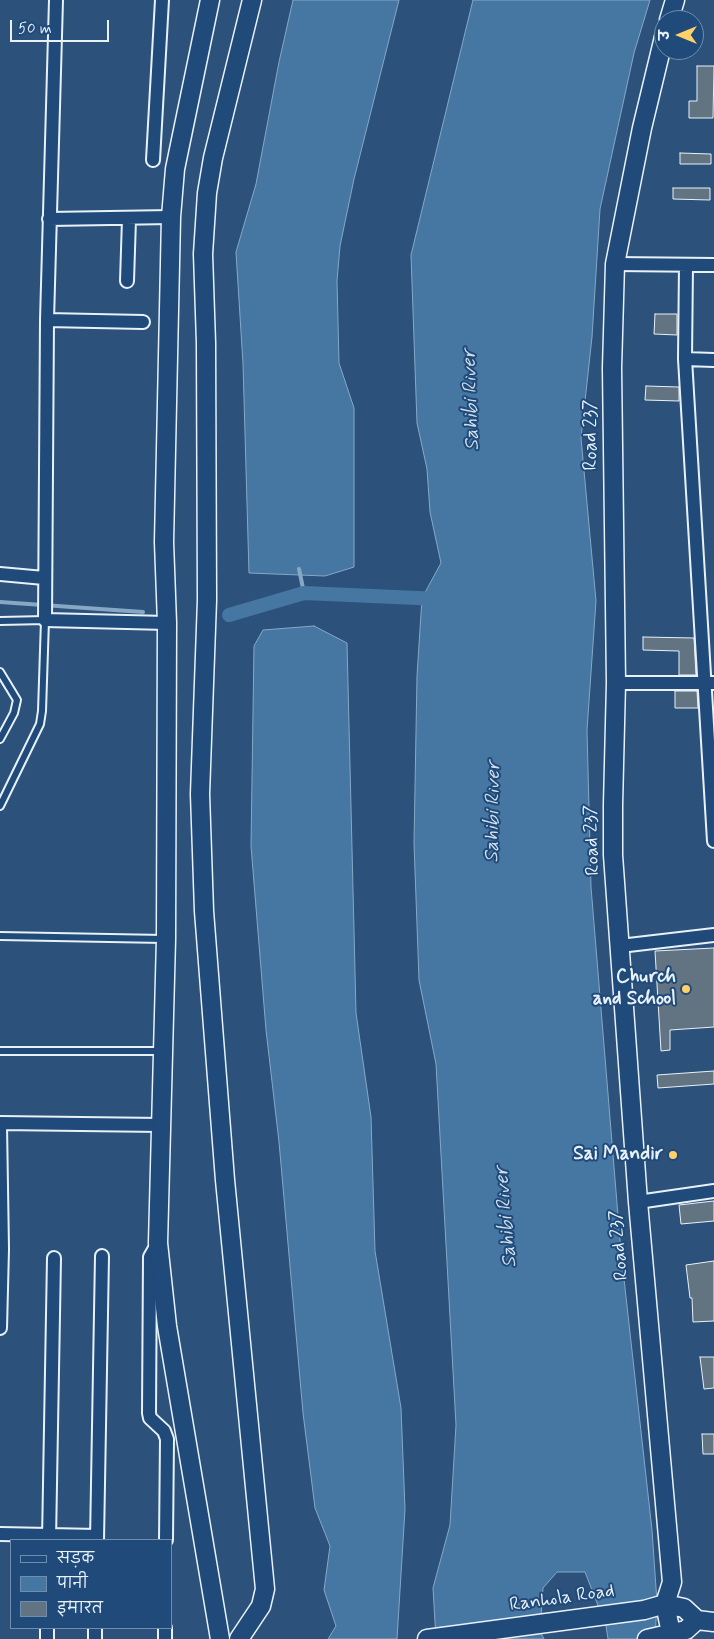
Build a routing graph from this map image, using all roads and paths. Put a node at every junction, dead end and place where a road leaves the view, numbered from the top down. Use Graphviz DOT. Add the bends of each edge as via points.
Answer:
graph roads {
  1 [pos="56,0"];
  2 [pos="162,0"];
  3 [pos="210,0"];
  4 [pos="252,0"];
  5 [pos="658,60"];
  6 [pos="153,160"];
  7 [pos="171,217"];
  8 [pos="49,219"];
  9 [pos="129,219"];
  10 [pos="615,264"];
  11 [pos="686,265"];
  12 [pos="714,266"];
  13 [pos="126,281"];
  14 [pos="47,320"];
  15 [pos="143,322"];
  16 [pos="685,359"];
  17 [pos="714,360"];
  18 [pos="0,574"];
  19 [pos="44,583"];
  20 [pos="45,614"];
  21 [pos="0,621"];
  22 [pos="167,623"];
  23 [pos="0,672"];
  24 [pos="616,683"];
  25 [pos="710,683"];
  26 [pos="0,739"];
  27 [pos="0,804"];
  28 [pos="714,841"];
  29 [pos="714,935"];
  30 [pos="0,936"];
  31 [pos="166,939"];
  32 [pos="620,946"];
  33 [pos="0,1051"];
  34 [pos="163,1051"];
  35 [pos="0,1124"];
  36 [pos="161,1125"];
  37 [pos="714,1191"];
  38 [pos="638,1202"];
  39 [pos="158,1243"];
  40 [pos="102,1256"];
  41 [pos="54,1258"];
  42 [pos="1,1260"];
  43 [pos="0,1328"];
  44 [pos="0,1534"];
  45 [pos="49,1538"];
  46 [pos="97,1538"];
  47 [pos="166,1539"];
  48 [pos="665,1604"];
  49 [pos="706,1621"];
  50 [pos="241,1635"];
  51 [pos="675,1636"];
  52 [pos="652,1638"];
  53 [pos="220,1639"];
  54 [pos="427,1639"];
  55 [pos="647,1639"];
  1 -- 8 [label="street"];
  2 -- 6 [label="street"];
  3 -- 7 [label="street" via="175,169"];
  4 -- 50 [label="street" via="213,158 204,222 207,600 200,794 204,911 225,1180 265,1589 255,1618"];
  5 -- 10 [label="street, Road 237"];
  7 -- 9 [label="street"];
  7 -- 22 [label="street" via="164,542"];
  8 -- 9 [label="street"];
  8 -- 14 [label="street"];
  9 -- 13 [label="street"];
  10 -- 11 [label="street"];
  10 -- 24 [label="street, Road 237" via="612,377"];
  11 -- 12 [label="street"];
  11 -- 16 [label="street"];
  14 -- 15 [label="street"];
  14 -- 19 [label="street"];
  16 -- 17 [label="street"];
  16 -- 25 [label="street"];
  18 -- 19 [label="street"];
  19 -- 20 [label="street"];
  20 -- 21 [label="lane"];
  20 -- 22 [label="street"];
  20 -- 27 [label="lane" via="41,716 36,734"];
  22 -- 31 [label="street"];
  23 -- 26 [label="lane" via="17,700"];
  24 -- 25 [label="street"];
  24 -- 32 [label="street, Road 237" via="613,855"];
  25 -- 28 [label="street"];
  29 -- 32 [label="street"];
  30 -- 31 [label="lane"];
  31 -- 34 [label="street"];
  32 -- 38 [label="street, Road 237"];
  33 -- 34 [label="lane"];
  34 -- 36 [label="street"];
  35 -- 36 [label="street"];
  35 -- 42 [label="street"];
  36 -- 39 [label="street"];
  37 -- 38 [label="street"];
  38 -- 48 [label="street, Road 237" via="672,1582"];
  39 -- 47 [label="street" via="150,1257 149,1413 167,1439"];
  39 -- 53 [label="street" via="169,1336"];
  40 -- 46 [label="street"];
  41 -- 45 [label="street"];
  42 -- 43 [label="street"];
  44 -- 45 [label="street"];
  45 -- 46 [label="street"];
  48 -- 49 [label="street" via="684,1608"];
  48 -- 51 [label="street, Road 237"];
  48 -- 54 [label="street, Ranhola Road" via="644,1610"];
  49 -- 51 [label="street"];
  51 -- 52 [label="street"];
  52 -- 55 [label="street"];
}
